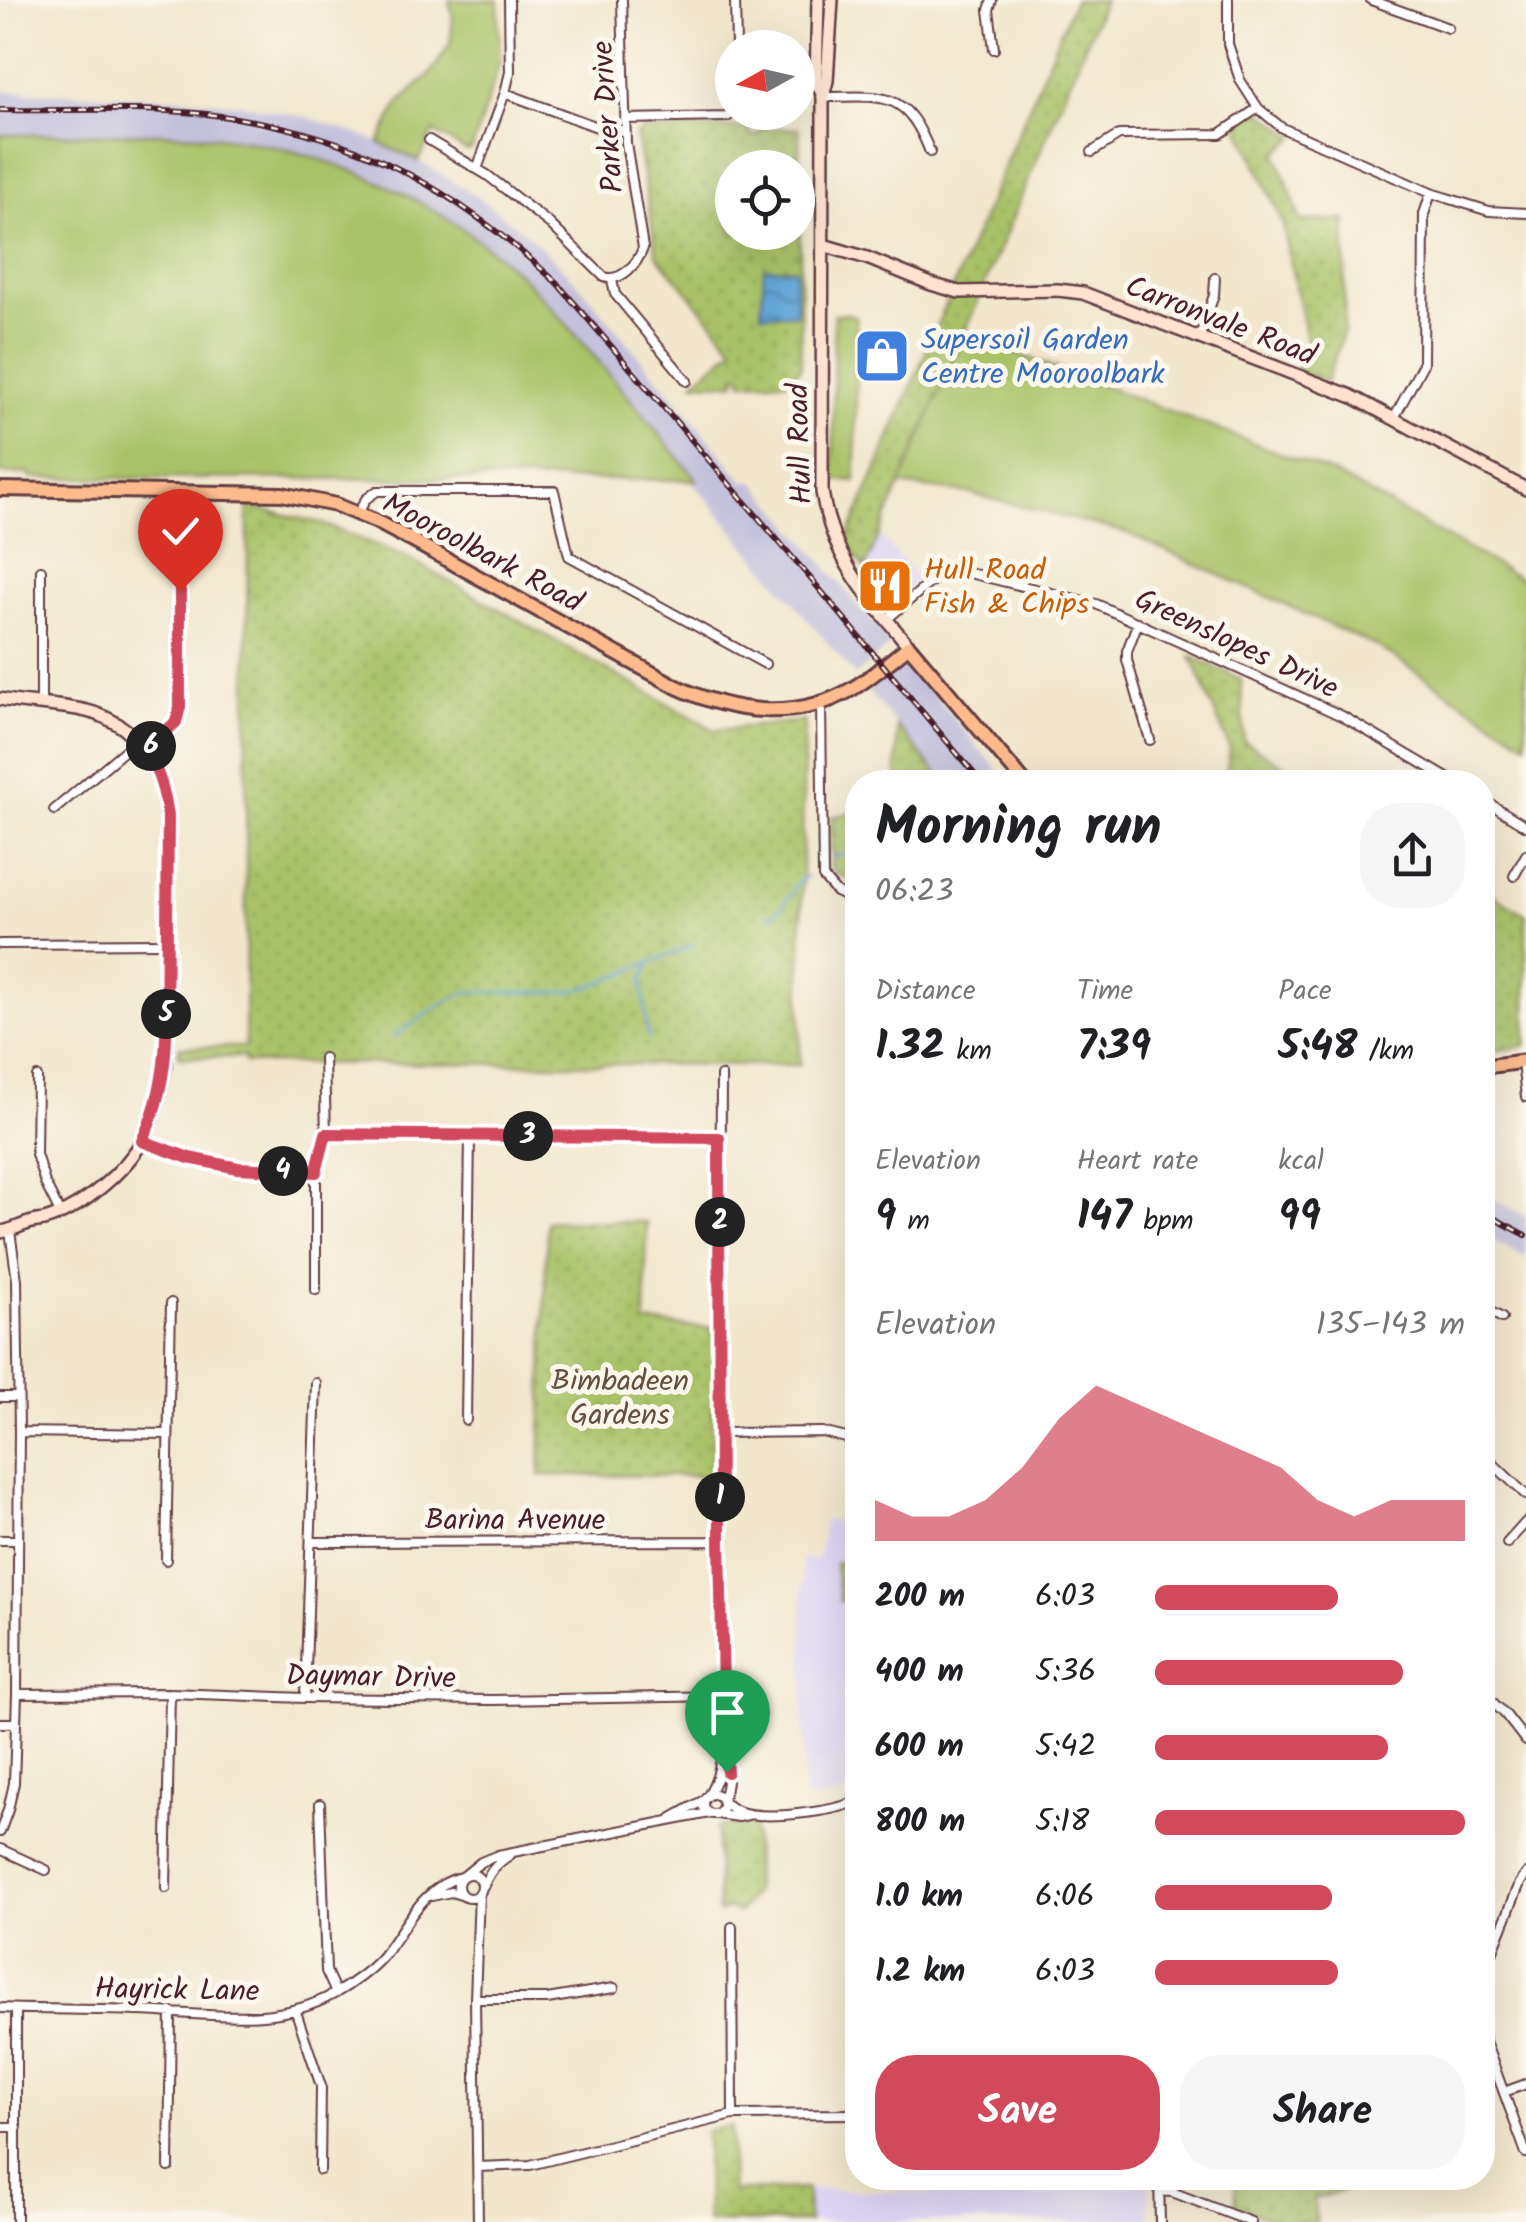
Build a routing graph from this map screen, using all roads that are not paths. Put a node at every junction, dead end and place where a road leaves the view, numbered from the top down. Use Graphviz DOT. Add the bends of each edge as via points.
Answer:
graph roads {
  1 [pos="509,0"];
  2 [pos="622,0"];
  3 [pos="735,0"];
  4 [pos="818,0"];
  5 [pos="832,0"];
  6 [pos="992,0"];
  7 [pos="1228,0"];
  8 [pos="1371,0"];
  9 [pos="1448,28"];
  10 [pos="736,30"];
  11 [pos="994,50"];
  12 [pos="505,93"];
  13 [pos="822,97"];
  14 [pos="1258,108"];
  15 [pos="715,117"];
  16 [pos="625,119"];
  17 [pos="625,130"];
  18 [pos="429,140"];
  19 [pos="930,152"];
  20 [pos="1092,152"];
  21 [pos="477,169"];
  22 [pos="1431,193"];
  23 [pos="1526,213"];
  24 [pos="824,244"];
  25 [pos="1215,278"];
  26 [pos="612,280"];
  27 [pos="1199,339"];
  28 [pos="688,382"];
  29 [pos="1394,418"];
  30 [pos="0,488"];
  31 [pos="1526,490"];
  32 [pos="358,513"];
  33 [pos="41,570"];
  34 [pos="182,570"];
  35 [pos="886,620"];
  36 [pos="1138,622"];
  37 [pos="908,646"];
  38 [pos="765,664"];
  39 [pos="0,699"];
  40 [pos="821,703"];
  41 [pos="40,705"];
  42 [pos="1150,740"];
  43 [pos="142,745"];
  44 [pos="1014,770"];
  45 [pos="1434,770"];
  46 [pos="1495,807"];
  47 [pos="54,810"];
  48 [pos="1526,826"];
  49 [pos="1526,855"];
  50 [pos="1514,876"];
  51 [pos="845,896"];
  52 [pos="167,943"];
  53 [pos="0,944"];
  54 [pos="324,1058"];
  55 [pos="1524,1062"];
  56 [pos="1495,1066"];
  57 [pos="721,1076"];
  58 [pos="37,1078"];
  59 [pos="1526,1097"];
  60 [pos="326,1134"];
  61 [pos="470,1136"];
  62 [pos="719,1138"];
  63 [pos="142,1141"];
  64 [pos="316,1172"];
  65 [pos="60,1213"];
  66 [pos="5,1232"];
  67 [pos="316,1290"];
  68 [pos="170,1304"];
  69 [pos="1495,1314"];
  70 [pos="1502,1318"];
  71 [pos="316,1383"];
  72 [pos="0,1397"];
  73 [pos="18,1397"];
  74 [pos="466,1420"];
  75 [pos="19,1432"];
  76 [pos="720,1433"];
  77 [pos="167,1434"];
  78 [pos="845,1438"];
  79 [pos="1495,1466"];
  80 [pos="1526,1496"];
  81 [pos="1526,1522"];
  82 [pos="0,1540"];
  83 [pos="17,1540"];
  84 [pos="311,1542"];
  85 [pos="720,1542"];
  86 [pos="1507,1543"];
  87 [pos="166,1560"];
  88 [pos="170,1693"];
  89 [pos="17,1694"];
  90 [pos="724,1696"];
  91 [pos="306,1698"];
  92 [pos="1495,1704"];
  93 [pos="0,1723"];
  94 [pos="15,1723"];
  95 [pos="724,1741"];
  96 [pos="1526,1741"];
  97 [pos="706,1798"];
  98 [pos="722,1801"];
  99 [pos="320,1804"];
  100 [pos="845,1806"];
  101 [pos="712,1813"];
  102 [pos="757,1814"];
  103 [pos="668,1820"];
  104 [pos="0,1832"];
  105 [pos="0,1848"];
  106 [pos="514,1853"];
  107 [pos="46,1870"];
  108 [pos="1526,1874"];
  109 [pos="463,1876"];
  110 [pos="166,1888"];
  111 [pos="480,1892"];
  112 [pos="463,1896"];
  113 [pos="427,1899"];
  114 [pos="732,1927"];
  115 [pos="478,1935"];
  116 [pos="1495,1946"];
  117 [pos="614,1988"];
  118 [pos="336,1993"];
  119 [pos="476,1999"];
  120 [pos="0,2008"];
  121 [pos="16,2009"];
  122 [pos="171,2012"];
  123 [pos="296,2012"];
  124 [pos="1495,2069"];
  125 [pos="1526,2084"];
  126 [pos="1504,2092"];
  127 [pos="845,2114"];
  128 [pos="733,2115"];
  129 [pos="0,2127"];
  130 [pos="16,2127"];
  131 [pos="1526,2153"];
  132 [pos="169,2167"];
  133 [pos="478,2167"];
  134 [pos="320,2170"];
  135 [pos="1160,2191"];
  136 [pos="16,2222"];
  137 [pos="478,2222"];
  138 [pos="1160,2222"];
  139 [pos="1251,2222"];
  1 -- 12 [label="street"];
  2 -- 16 [label="street, Parker Drive"];
  3 -- 10 [label="street"];
  4 -- 13 [label="street, Hull Road" via="816,80"];
  5 -- 13 [label="street, Hull Road"];
  6 -- 11 [label="street"];
  7 -- 14 [label="street" via="1228,44"];
  8 -- 9 [label="street"];
  12 -- 17 [label="street" via="608,130"];
  12 -- 21 [label="street"];
  13 -- 19 [label="street" via="893,100 910,113"];
  13 -- 24 [label="street, Hull Road"];
  14 -- 20 [label="street" via="1220,134 1119,135"];
  14 -- 22 [label="street" via="1282,128"];
  15 -- 16 [label="street"];
  16 -- 17 [label="street, Parker Drive"];
  17 -- 26 [label="street, Parker Drive" via="644,248"];
  18 -- 21 [label="street"];
  21 -- 26 [label="street"];
  22 -- 23 [label="street" via="1489,211"];
  22 -- 29 [label="street" via="1424,214 1422,364"];
  24 -- 27 [label="street, Carronvale Road" via="959,292 1083,293"];
  24 -- 35 [label="street, Hull Road" via="826,518 839,554"];
  25 -- 27 [label="street"];
  26 -- 28 [label="street" via="615,294"];
  27 -- 29 [label="street, Carronvale Road"];
  29 -- 31 [label="street, Carronvale Road"];
  30 -- 32 [label="main road, Mooroolbark Road" via="282,494"];
  32 -- 38 [label="street" via="377,491 554,492 569,556"];
  32 -- 40 [label="main road, Mooroolbark Road" via="699,698 764,711"];
  33 -- 41 [label="street"];
  34 -- 43 [label="street" via="180,707 176,722"];
  35 -- 36 [label="street, Greenslopes Drive" via="952,569 1096,604"];
  35 -- 37 [label="street, Hull Road"];
  36 -- 42 [label="street" via="1127,660"];
  36 -- 45 [label="street, Greenslopes Drive" via="1342,716"];
  37 -- 40 [label="main road, Mooroolbark Road" via="856,687"];
  37 -- 44 [label="main road, Hull Road"];
  39 -- 41 [label="street"];
  40 -- 51 [label="street" via="823,877"];
  41 -- 43 [label="street" via="96,714"];
  43 -- 47 [label="street"];
  43 -- 52 [label="street" via="165,790"];
  46 -- 48 [label="street"];
  49 -- 50 [label="street"];
  52 -- 53 [label="street"];
  52 -- 63 [label="street" via="166,1064"];
  54 -- 60 [label="street"];
  55 -- 56 [label="main road"];
  55 -- 59 [label="street"];
  57 -- 62 [label="street"];
  58 -- 65 [label="street" via="36,1154"];
  60 -- 61 [label="street"];
  60 -- 64 [label="street"];
  61 -- 62 [label="street"];
  61 -- 74 [label="street"];
  62 -- 76 [label="street"];
  63 -- 64 [label="street" via="238,1168"];
  63 -- 65 [label="street" via="96,1192"];
  64 -- 67 [label="street"];
  65 -- 66 [label="street"];
  66 -- 73 [label="street" via="18,1280"];
  68 -- 77 [label="street"];
  69 -- 70 [label="street"];
  71 -- 84 [label="street"];
  72 -- 73 [label="street"];
  73 -- 75 [label="street"];
  75 -- 77 [label="street"];
  75 -- 83 [label="street"];
  76 -- 78 [label="street"];
  76 -- 85 [label="street"];
  77 -- 87 [label="street"];
  79 -- 80 [label="street"];
  81 -- 86 [label="street"];
  82 -- 83 [label="street"];
  83 -- 89 [label="street"];
  84 -- 85 [label="street, Barina Avenue"];
  84 -- 91 [label="street"];
  85 -- 90 [label="street"];
  88 -- 89 [label="street, Daymar Drive"];
  88 -- 91 [label="street, Daymar Drive"];
  88 -- 110 [label="street"];
  89 -- 94 [label="street"];
  90 -- 91 [label="street, Daymar Drive"];
  90 -- 95 [label="street"];
  92 -- 96 [label="street"];
  93 -- 94 [label="street"];
  94 -- 104 [label="street" via="14,1783"];
  95 -- 97 [label="street"];
  95 -- 98 [label="street"];
  97 -- 98 [label="street" via="714,1794"];
  97 -- 101 [label="street" via="704,1807"];
  97 -- 103 [label="street, Hayrick Lane"];
  98 -- 101 [label="street" via="722,1809"];
  98 -- 102 [label="street, Hayrick Lane"];
  99 -- 118 [label="street" via="326,1970"];
  100 -- 102 [label="street, Hayrick Lane"];
  101 -- 102 [label="street, Hayrick Lane"];
  101 -- 103 [label="street, Hayrick Lane"];
  103 -- 106 [label="street, Hayrick Lane"];
  105 -- 107 [label="street"];
  106 -- 109 [label="street, Hayrick Lane" via="481,1862"];
  106 -- 111 [label="street" via="488,1874"];
  108 -- 116 [label="street"];
  109 -- 111 [label="street" via="480,1878"];
  109 -- 112 [label="street"];
  109 -- 113 [label="street, Hayrick Lane"];
  111 -- 112 [label="street"];
  111 -- 115 [label="street"];
  112 -- 113 [label="street"];
  112 -- 115 [label="street"];
  113 -- 118 [label="street, Hayrick Lane" via="380,1960"];
  114 -- 128 [label="street"];
  115 -- 119 [label="street"];
  117 -- 119 [label="street" via="547,1999"];
  118 -- 123 [label="street, Hayrick Lane"];
  119 -- 133 [label="street"];
  120 -- 121 [label="street, Hayrick Lane"];
  121 -- 122 [label="street, Hayrick Lane"];
  121 -- 130 [label="street"];
  122 -- 123 [label="street, Hayrick Lane"];
  122 -- 132 [label="street"];
  123 -- 134 [label="street" via="320,2086"];
  124 -- 126 [label="street"];
  125 -- 126 [label="street"];
  126 -- 131 [label="street"];
  127 -- 128 [label="street"];
  128 -- 133 [label="street" via="530,2165"];
  129 -- 130 [label="street"];
  130 -- 136 [label="street"];
  133 -- 137 [label="street"];
  135 -- 138 [label="street"];
  135 -- 139 [label="street"];
}
